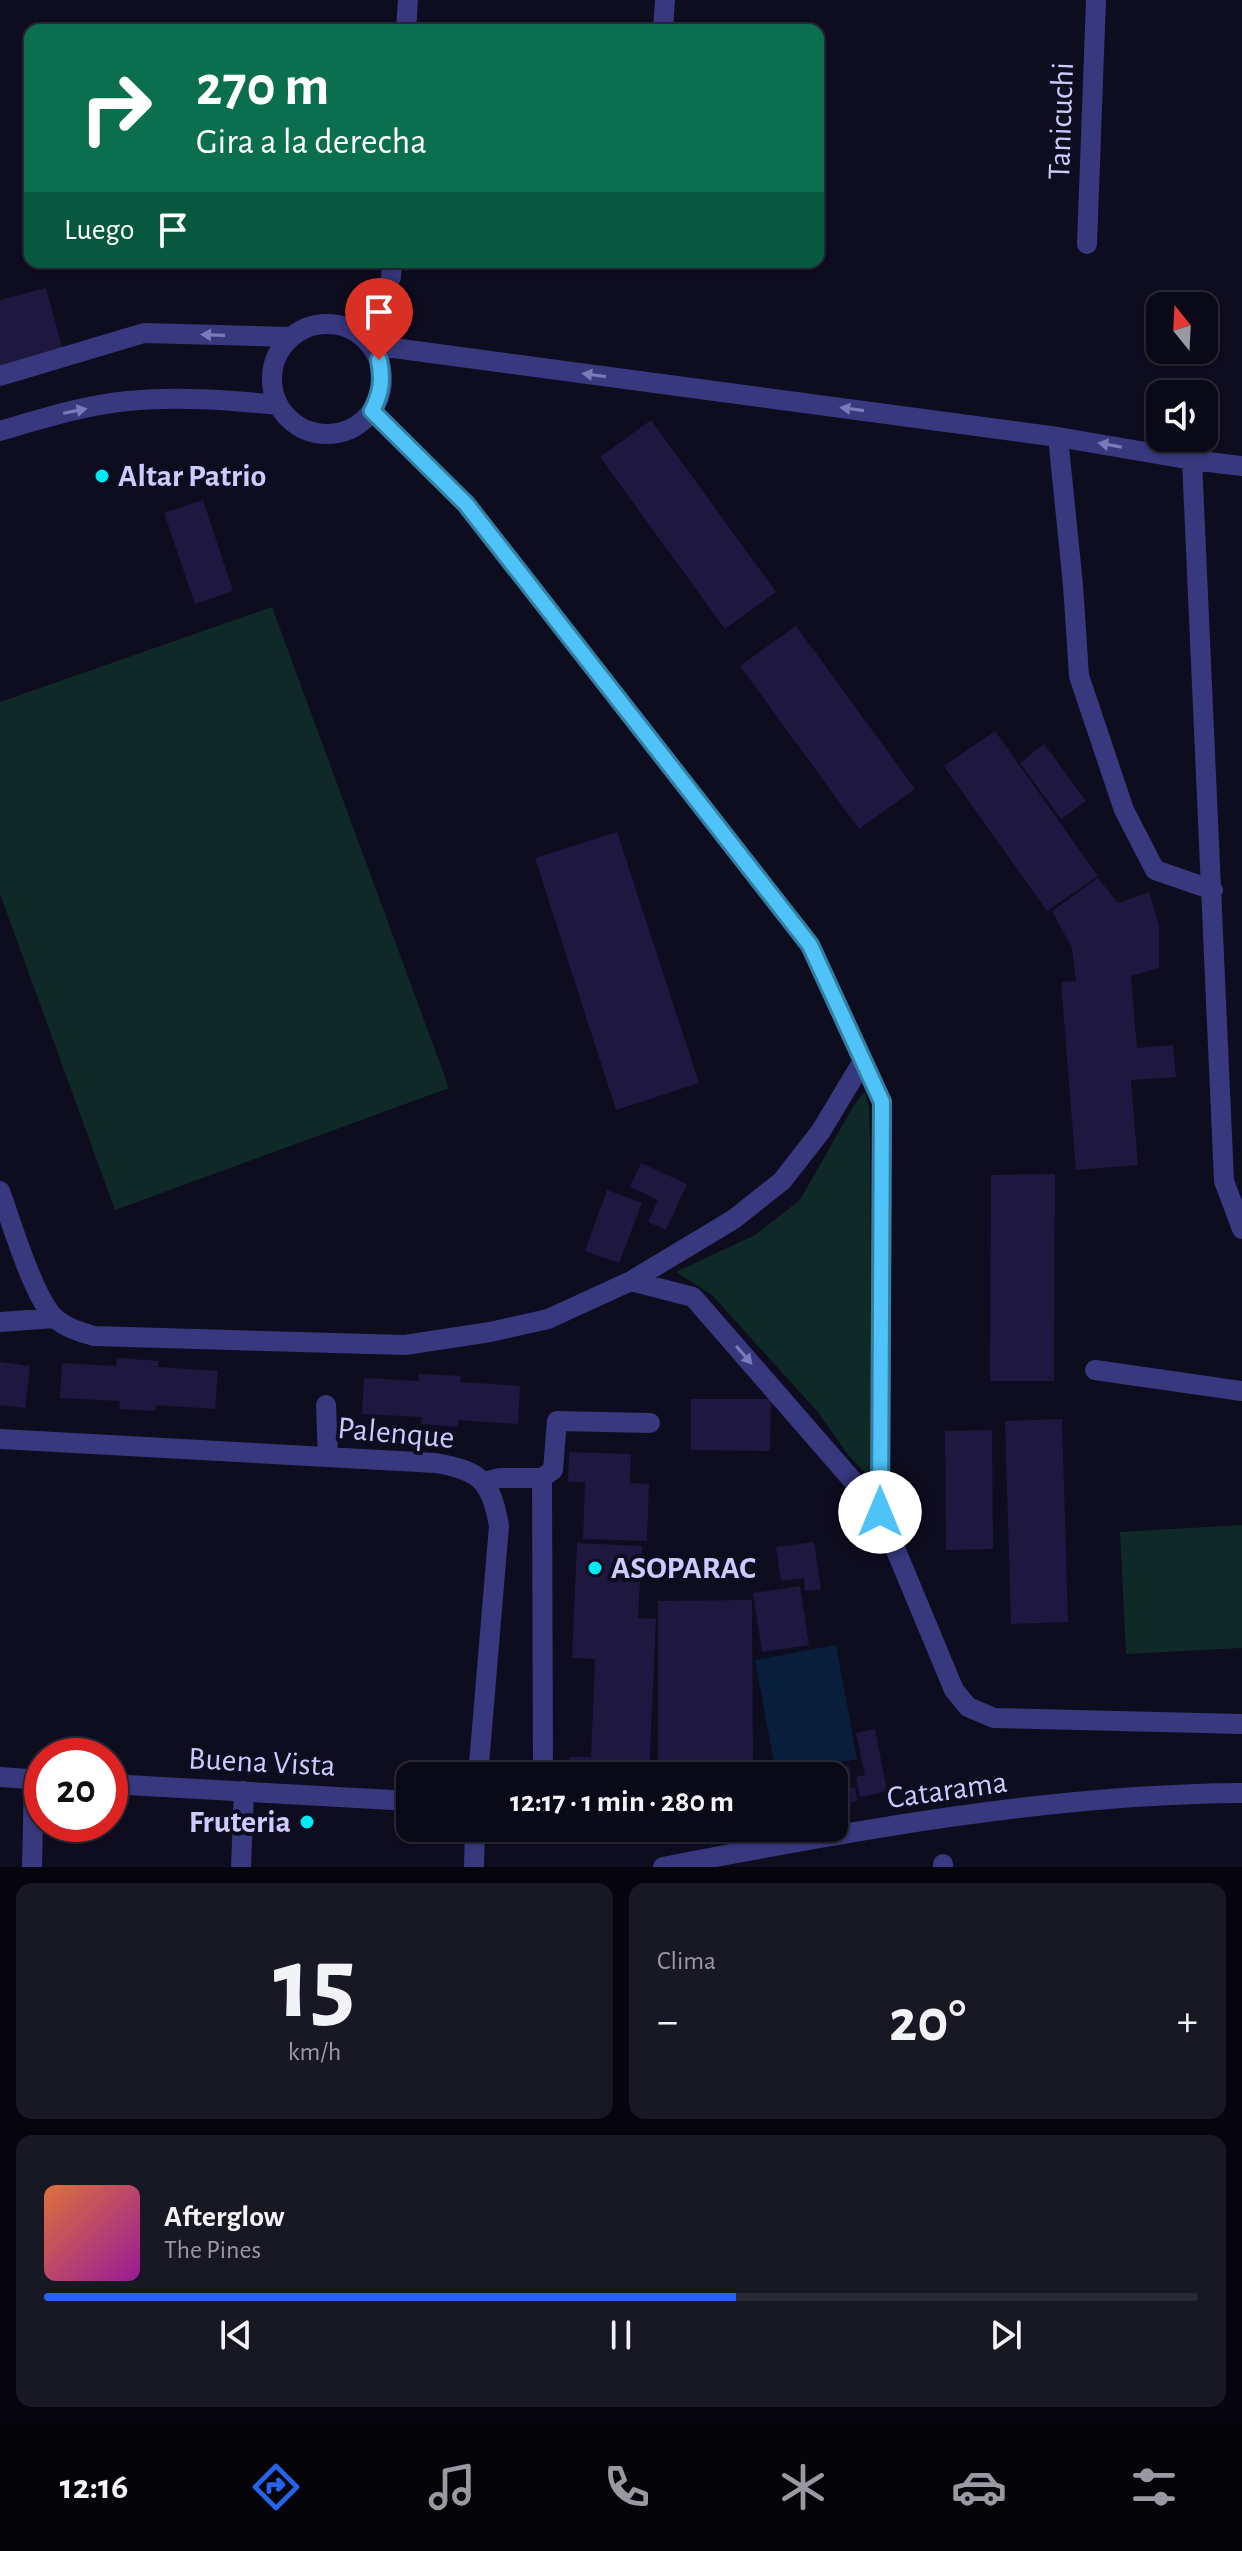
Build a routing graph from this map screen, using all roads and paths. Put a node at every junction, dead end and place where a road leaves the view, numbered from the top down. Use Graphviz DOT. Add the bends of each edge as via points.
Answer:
graph roads {
  1 [pos="408,0"];
  2 [pos="665,0"];
  3 [pos="1096,0"];
  4 [pos="406,24"];
  5 [pos="663,24"];
  6 [pos="1087,244"];
  7 [pos="291,337"];
  8 [pos="371,345"];
  9 [pos="0,376"];
  10 [pos="278,405"];
  11 [pos="372,411"];
  12 [pos="0,431"];
  13 [pos="1058,437"];
  14 [pos="1192,460"];
  15 [pos="1242,466"];
  16 [pos="1213,890"];
  17 [pos="863,1061"];
  18 [pos="0,1191"];
  19 [pos="1242,1229"];
  20 [pos="631,1281"];
  21 [pos="55,1318"];
  22 [pos="0,1322"];
  23 [pos="1095,1370"];
  24 [pos="1242,1391"];
  25 [pos="326,1405"];
  26 [pos="650,1423"];
  27 [pos="0,1439"];
  28 [pos="328,1456"];
  29 [pos="542,1478"];
  30 [pos="484,1482"];
  31 [pos="880,1512"];
  32 [pos="1242,1724"];
  33 [pos="479,1762"];
  34 [pos="543,1762"];
  35 [pos="0,1777"];
  36 [pos="24,1779"];
  37 [pos="128,1785"];
  38 [pos="244,1791"];
  39 [pos="1242,1793"];
  40 [pos="396,1800"];
  41 [pos="34,1842"];
  42 [pos="475,1842"];
  43 [pos="761,1858"];
  44 [pos="32,1867"];
  45 [pos="241,1867"];
  46 [pos="474,1867"];
  47 [pos="663,1867"];
  1 -- 4 [label="street"];
  2 -- 5 [label="street"];
  3 -- 6 [label="street, Tanicuchi"];
  7 -- 8 [label="street" via="324,324 349,329"];
  7 -- 9 [label="street, one-way" via="144,333"];
  7 -- 10 [label="street" via="273,369"];
  8 -- 11 [label="street" via="382,378"];
  13 -- 8 [label="street, one-way"];
  10 -- 11 [label="street" via="304,429 323,434 342,432"];
  12 -- 10 [label="street, one-way" via="126,401 213,398"];
  11 -- 17 [label="street" via="466,504 810,945"];
  14 -- 13 [label="street, one-way"];
  13 -- 16 [label="street" via="1079,676 1124,810 1155,870"];
  14 -- 15 [label="street"];
  14 -- 16 [label="street"];
  16 -- 19 [label="street" via="1224,1181"];
  17 -- 20 [label="street" via="821,1131 782,1181 734,1219"];
  17 -- 31 [label="street" via="882,1102"];
  18 -- 21 [label="street" via="41,1301"];
  20 -- 21 [label="street" via="548,1319 405,1345 94,1336"];
  20 -- 31 [label="street, one-way" via="693,1297"];
  21 -- 22 [label="street"];
  23 -- 24 [label="street"];
  25 -- 28 [label="street"];
  26 -- 29 [label="street" via="557,1421 553,1470"];
  27 -- 28 [label="street, Palenque"];
  28 -- 30 [label="street, Palenque" via="436,1463 465,1468"];
  29 -- 30 [label="street"];
  29 -- 34 [label="street"];
  30 -- 33 [label="street, Palenque" via="499,1526"];
  31 -- 32 [label="street" via="954,1690 968,1707 994,1718"];
  35 -- 36 [label="street"];
  37 -- 38 [label="street, Buena Vista"];
  38 -- 40 [label="street, Buena Vista"];
  38 -- 45 [label="street"];
  39 -- 43 [label="street, Catarama" via="1105,1798 971,1815"];
  41 -- 44 [label="street"];
  42 -- 46 [label="street"];
  43 -- 47 [label="street, Catarama"];
}
